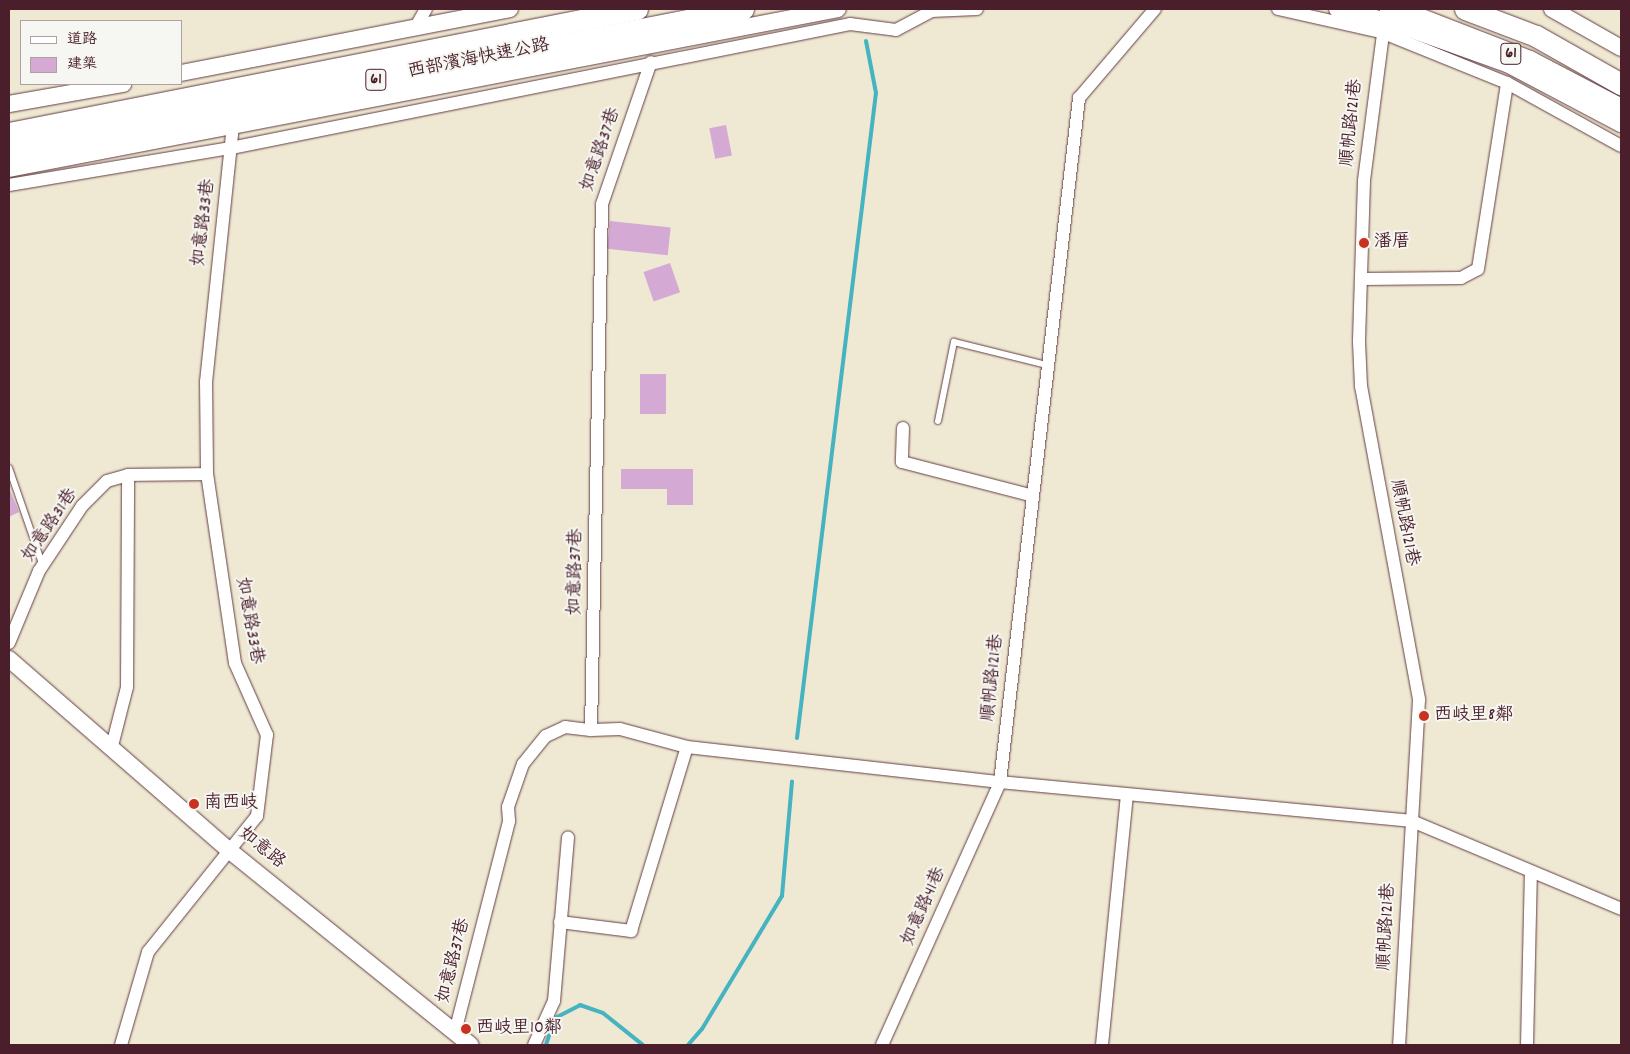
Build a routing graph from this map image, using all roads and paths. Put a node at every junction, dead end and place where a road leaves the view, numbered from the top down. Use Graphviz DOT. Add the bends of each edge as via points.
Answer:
graph roads {
  1 [pos="426,9"];
  2 [pos="510,9"];
  3 [pos="637,9"];
  4 [pos="744,9"];
  5 [pos="838,9"];
  6 [pos="977,9"];
  7 [pos="1155,9"];
  8 [pos="1278,9"];
  9 [pos="1337,9"];
  10 [pos="1465,9"];
  11 [pos="1552,9"];
  12 [pos="1387,17"];
  13 [pos="415,28"];
  14 [pos="1621,48"];
  15 [pos="651,62"];
  16 [pos="182,73"];
  17 [pos="1507,83"];
  18 [pos="1621,84"];
  19 [pos="117,85"];
  20 [pos="9,104"];
  21 [pos="1621,109"];
  22 [pos="1621,124"];
  23 [pos="233,126"];
  24 [pos="9,133"];
  25 [pos="1621,146"];
  26 [pos="231,148"];
  27 [pos="9,153"];
  28 [pos="9,168"];
  29 [pos="9,185"];
  30 [pos="1363,279"];
  31 [pos="1047,365"];
  32 [pos="938,421"];
  33 [pos="903,428"];
  34 [pos="9,468"];
  35 [pos="207,474"];
  36 [pos="128,475"];
  37 [pos="1030,495"];
  38 [pos="43,566"];
  39 [pos="9,642"];
  40 [pos="9,659"];
  41 [pos="591,730"];
  42 [pos="112,746"];
  43 [pos="687,747"];
  44 [pos="1000,782"];
  45 [pos="1126,795"];
  46 [pos="1412,821"];
  47 [pos="568,838"];
  48 [pos="230,851"];
  49 [pos="1531,874"];
  50 [pos="1621,909"];
  51 [pos="560,922"];
  52 [pos="455,1032"];
  53 [pos="121,1045"];
  54 [pos="470,1045"];
  55 [pos="534,1045"];
  56 [pos="882,1045"];
  57 [pos="1102,1045"];
  58 [pos="1398,1045"];
  59 [pos="1527,1045"];
  1 -- 13 [label="street"];
  2 -- 13 [label="street"];
  3 -- 24 [label="highway, 西部濱海快速公路 / 61"];
  4 -- 27 [label="highway, 西部濱海快速公路 / 61"];
  5 -- 23 [label="street"];
  6 -- 15 [label="street" via="931,12 896,30 850,24"];
  7 -- 31 [label="street, 順帆路121巷" via="1079,98"];
  8 -- 12 [label="street"];
  9 -- 12 [label="street"];
  10 -- 18 [label="highway, 61" via="1536,36"];
  11 -- 14 [label="street"];
  12 -- 17 [label="street"];
  12 -- 21 [label="highway, 61" via="1529,61"];
  12 -- 22 [label="street" via="1507,64"];
  12 -- 30 [label="street, 順帆路121巷" via="1364,181"];
  13 -- 16 [label="street"];
  15 -- 26 [label="street"];
  15 -- 41 [label="street, 如意路37巷" via="602,204"];
  17 -- 25 [label="street"];
  17 -- 30 [label="street" via="1478,269 1461,278"];
  19 -- 20 [label="street"];
  23 -- 26 [label="street, 如意路33巷"];
  23 -- 28 [label="street"];
  26 -- 29 [label="street"];
  26 -- 35 [label="street, 如意路33巷" via="206,382"];
  30 -- 46 [label="street, 順帆路121巷" via="1361,386 1419,700"];
  31 -- 32 [label="lane" via="954,342"];
  31 -- 37 [label="street, 順帆路121巷"];
  33 -- 37 [label="street" via="902,462"];
  34 -- 38 [label="lane"];
  35 -- 36 [label="street"];
  35 -- 48 [label="street, 如意路33巷" via="235,663 267,735 257,816"];
  36 -- 38 [label="street, 如意路31巷" via="107,481 82,506"];
  36 -- 42 [label="street" via="126,687"];
  37 -- 44 [label="street, 順帆路121巷"];
  38 -- 39 [label="street, 如意路31巷"];
  40 -- 42 [label="street, 如意路"];
  41 -- 43 [label="street" via="620,729"];
  41 -- 52 [label="street, 如意路37巷" via="565,727 546,736 522,764 508,807 508,821"];
  42 -- 48 [label="street, 如意路"];
  43 -- 44 [label="street"];
  43 -- 51 [label="street" via="631,931"];
  44 -- 45 [label="street"];
  44 -- 56 [label="street, 如意路41巷"];
  45 -- 46 [label="street"];
  45 -- 57 [label="street"];
  46 -- 49 [label="street"];
  46 -- 58 [label="street, 順帆路121巷"];
  47 -- 51 [label="street"];
  48 -- 52 [label="street, 如意路"];
  48 -- 53 [label="street, 如意路33巷" via="148,952"];
  49 -- 50 [label="street"];
  49 -- 59 [label="street"];
  51 -- 55 [label="street" via="554,1001"];
  52 -- 54 [label="street, 如意路"];
}
